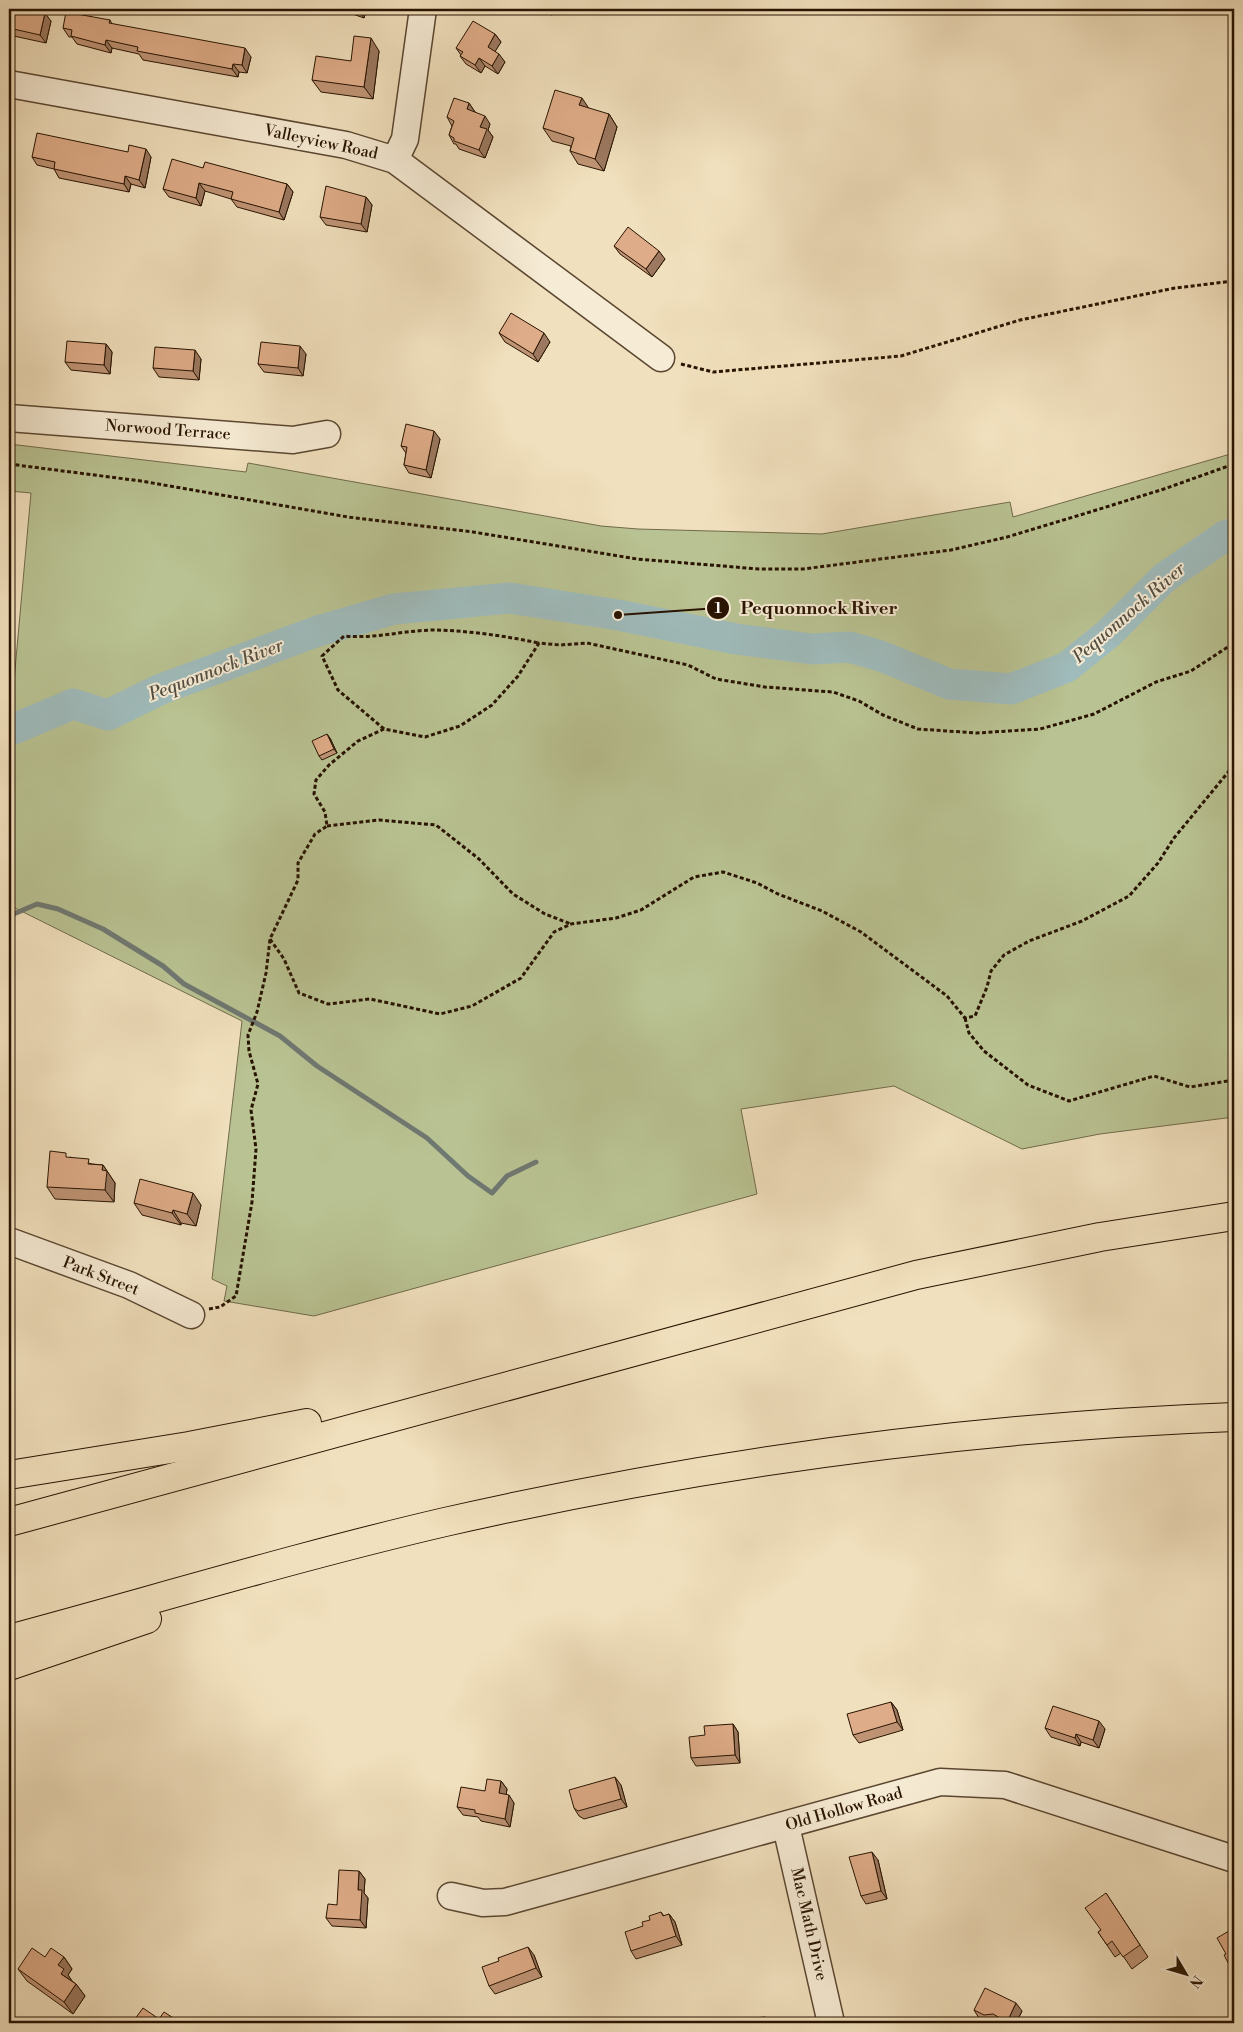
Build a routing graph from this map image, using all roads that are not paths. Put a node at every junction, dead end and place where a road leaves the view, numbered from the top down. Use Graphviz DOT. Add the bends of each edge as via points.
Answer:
graph roads {
  1 [pos="423,9"];
  2 [pos="9,84"];
  3 [pos="395,160"];
  4 [pos="661,358"];
  5 [pos="9,418"];
  6 [pos="327,434"];
  7 [pos="1234,1216"];
  8 [pos="9,1241"];
  9 [pos="191,1316"];
  10 [pos="556,1373"];
  11 [pos="1234,1417"];
  12 [pos="9,1476"];
  13 [pos="9,1522"];
  14 [pos="380,1539"];
  15 [pos="9,1639"];
  16 [pos="9,1666"];
  17 [pos="786,1826"];
  18 [pos="1234,1859"];
  19 [pos="451,1896"];
  20 [pos="831,2023"];
  1 -- 3 [label="street" via="405,139"];
  2 -- 3 [label="street, Valleyview Road" via="346,145"];
  3 -- 4 [label="street, Valleyview Road"];
  5 -- 6 [label="street, Norwood Terrace" via="293,440"];
  7 -- 10 [label="highway" via="1083,1240 916,1275"];
  8 -- 9 [label="street, Park Street" via="129,1285"];
  10 -- 12 [label="highway" via="232,1438"];
  10 -- 13 [label="highway"];
  11 -- 14 [label="highway" via="1006,1431 814,1453 624,1485"];
  14 -- 15 [label="highway"];
  14 -- 16 [label="highway"];
  17 -- 18 [label="street, Old Hollow Road" via="940,1782 1005,1785"];
  17 -- 19 [label="street, Old Hollow Road" via="505,1902 483,1903"];
  17 -- 20 [label="street, Mac Math Drive"];
}
